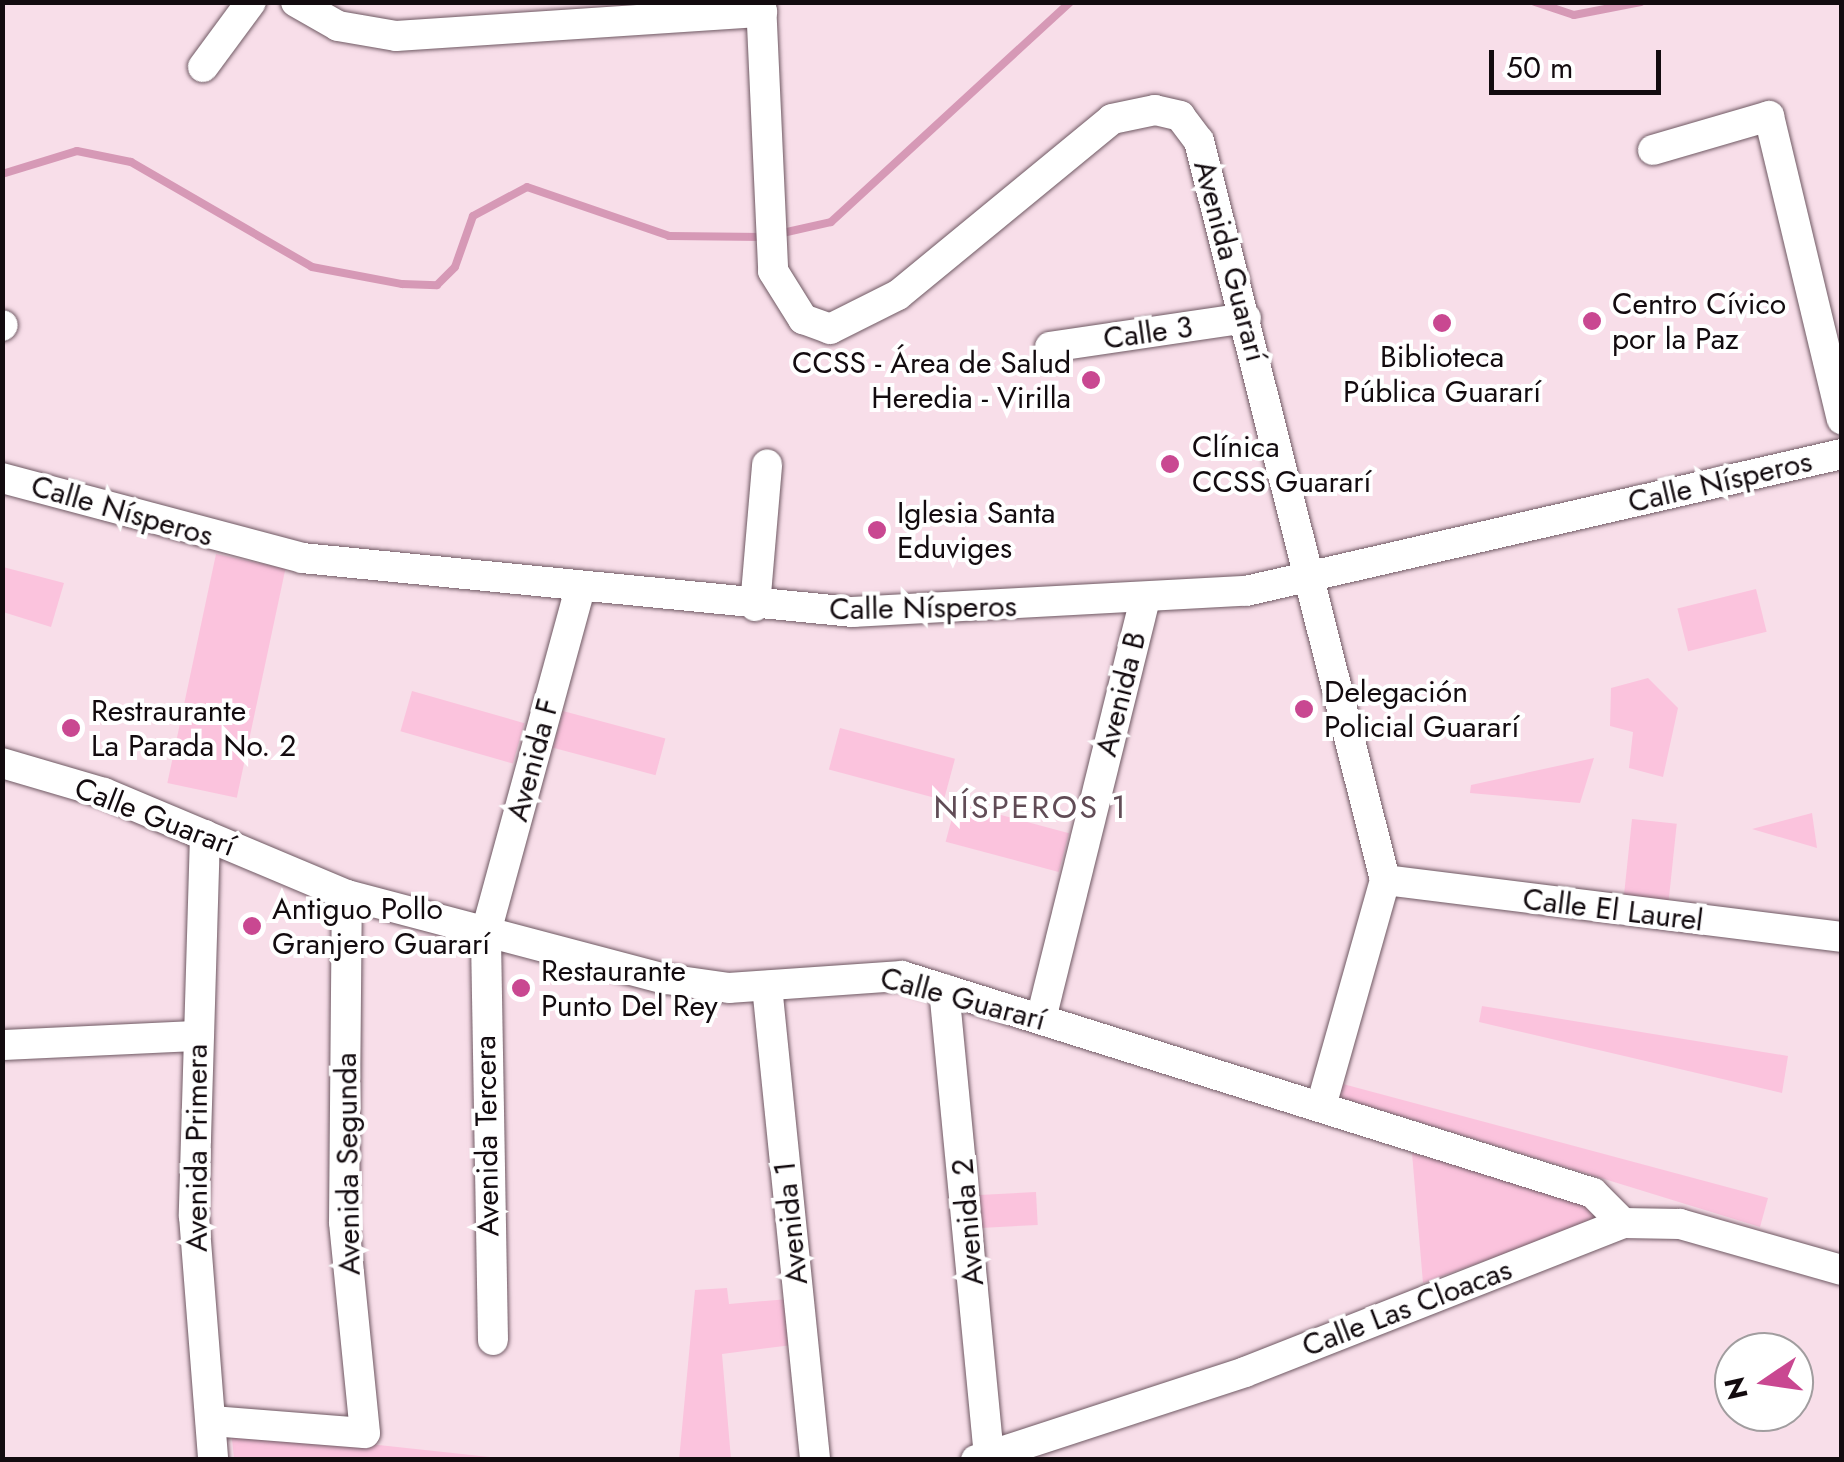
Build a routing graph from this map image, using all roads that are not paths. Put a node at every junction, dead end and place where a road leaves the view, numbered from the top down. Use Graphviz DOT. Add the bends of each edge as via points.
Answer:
graph roads {
  1 [pos="251,2"];
  2 [pos="296,2"];
  3 [pos="761,8"];
  4 [pos="202,67"];
  5 [pos="1653,150"];
  6 [pos="1246,318"];
  7 [pos="1050,347"];
  8 [pos="1842,419"];
  9 [pos="1842,454"];
  10 [pos="767,465"];
  11 [pos="2,478"];
  12 [pos="1308,575"];
  13 [pos="580,588"];
  14 [pos="1144,602"];
  15 [pos="755,606"];
  16 [pos="2,763"];
  17 [pos="204,835"];
  18 [pos="1385,880"];
  19 [pos="346,895"];
  20 [pos="486,932"];
  21 [pos="1842,937"];
  22 [pos="767,986"];
  23 [pos="944,989"];
  24 [pos="1041,1019"];
  25 [pos="196,1036"];
  26 [pos="2,1045"];
  27 [pos="1321,1106"];
  28 [pos="1623,1224"];
  29 [pos="1842,1270"];
  30 [pos="494,1340"];
  31 [pos="211,1421"];
  32 [pos="983,1457"];
  33 [pos="213,1460"];
  34 [pos="815,1460"];
  1 -- 4 [label="street"];
  2 -- 3 [label="street" via="338,26 396,36"];
  3 -- 6 [label="street, Avenida Guararí" via="773,271 802,319 830,329 864,318 1112,120 1156,110 1180,116 1199,141"];
  5 -- 8 [label="street" via="1769,116"];
  6 -- 7 [label="street, Calle 3"];
  6 -- 12 [label="street, Avenida Guararí"];
  9 -- 12 [label="street, Calle Nísperos"];
  10 -- 15 [label="street"];
  11 -- 13 [label="street, Calle Nísperos" via="302,558"];
  12 -- 14 [label="street, Calle Nísperos"];
  12 -- 18 [label="street, Avenida Guararí"];
  13 -- 15 [label="street, Calle Nísperos"];
  13 -- 20 [label="street, Avenida F"];
  14 -- 15 [label="street, Calle Nísperos" via="852,612"];
  14 -- 24 [label="street, Avenida B"];
  16 -- 17 [label="street, Calle Guararí"];
  17 -- 19 [label="street, Calle Guararí"];
  17 -- 25 [label="street, Avenida Primera"];
  18 -- 21 [label="street, Calle El Laurel"];
  18 -- 27 [label="street, Avenida Guararí"];
  19 -- 20 [label="street, Calle Guararí"];
  19 -- 31 [label="street, Avenida Segunda" via="344,1222 365,1433"];
  20 -- 22 [label="street, Calle Guararí" via="666,979"];
  20 -- 30 [label="street, Avenida Tercera"];
  22 -- 23 [label="street, Calle Guararí" via="871,974"];
  22 -- 34 [label="street, Avenida 1"];
  23 -- 24 [label="street, Calle Guararí"];
  23 -- 32 [label="street, Avenida 2"];
  24 -- 27 [label="street, Calle Guararí"];
  25 -- 26 [label="street"];
  25 -- 31 [label="street, Avenida Primera" via="194,1216"];
  27 -- 28 [label="street, Calle Guararí" via="1593,1194"];
  28 -- 29 [label="street, Calle Las Cloacas" via="1680,1224"];
  28 -- 32 [label="street, Calle Las Cloacas" via="1245,1372"];
  31 -- 33 [label="street, Avenida Primera"];
}
